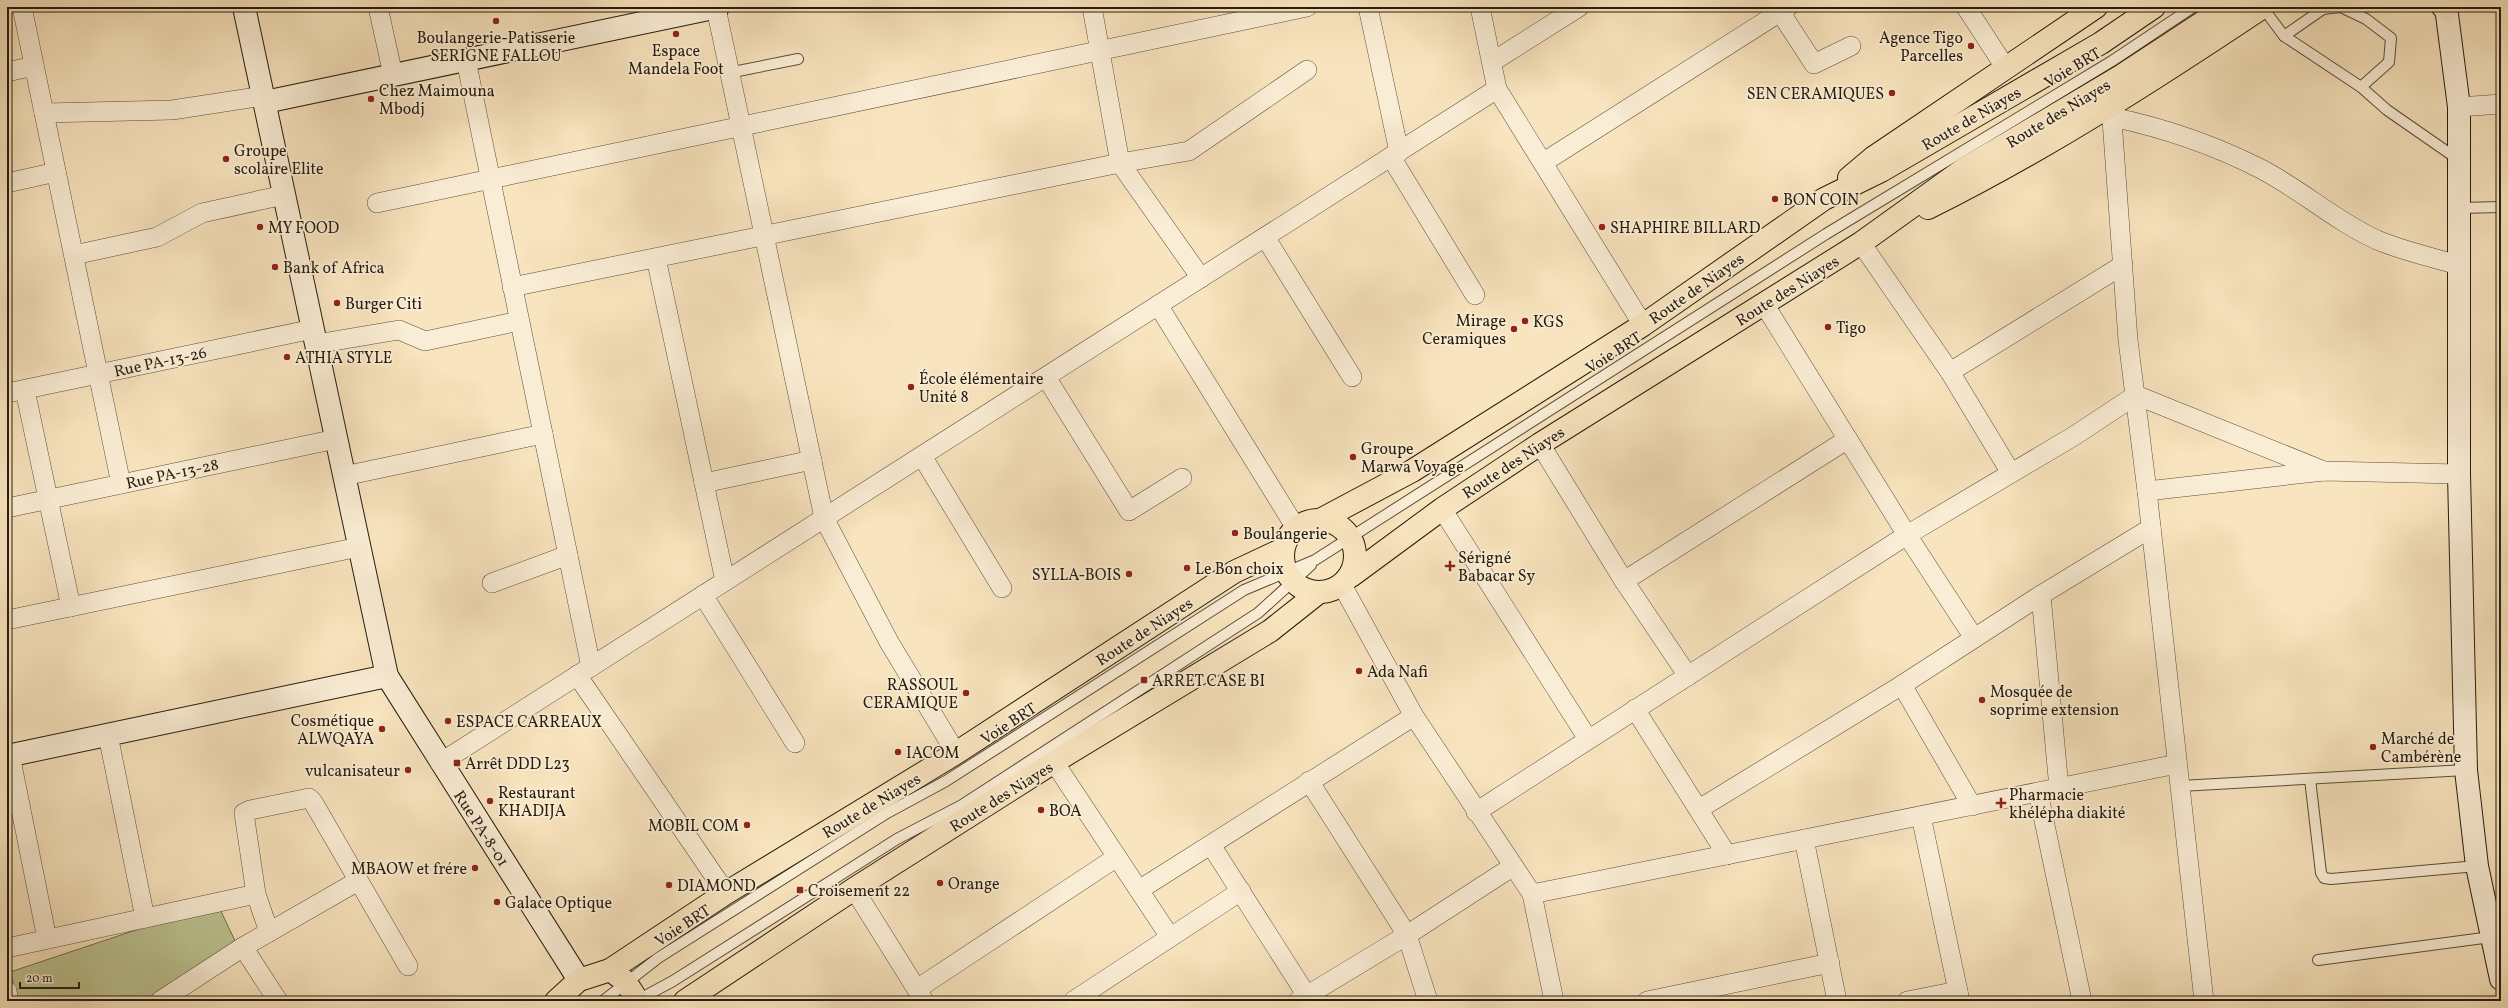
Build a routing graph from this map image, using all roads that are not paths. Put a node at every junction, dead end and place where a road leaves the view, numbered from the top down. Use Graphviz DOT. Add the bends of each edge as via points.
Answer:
graph roads {
  1 [pos="22,7"];
  2 [pos="244,7"];
  3 [pos="378,7"];
  4 [pos="1092,7"];
  5 [pos="1307,7"];
  6 [pos="1368,7"];
  7 [pos="1480,7"];
  8 [pos="1579,7"];
  9 [pos="1966,7"];
  10 [pos="2096,7"];
  11 [pos="2154,7"];
  12 [pos="2193,7"];
  13 [pos="2226,7"];
  14 [pos="2263,7"];
  15 [pos="2340,7"];
  16 [pos="712,8"];
  17 [pos="2445,8"];
  18 [pos="1784,9"];
  19 [pos="2284,36"];
  20 [pos="1851,46"];
  21 [pos="1100,51"];
  22 [pos="798,59"];
  23 [pos="466,60"];
  24 [pos="1492,62"];
  25 [pos="34,66"];
  26 [pos="2005,67"];
  27 [pos="1307,70"];
  28 [pos="7,72"];
  29 [pos="728,73"];
  30 [pos="393,75"];
  31 [pos="2361,87"];
  32 [pos="1497,89"];
  33 [pos="264,99"];
  34 [pos="2501,104"];
  35 [pos="2459,107"];
  36 [pos="2112,112"];
  37 [pos="44,113"];
  38 [pos="741,126"];
  39 [pos="1395,154"];
  40 [pos="2459,160"];
  41 [pos="1544,162"];
  42 [pos="1120,163"];
  43 [pos="56,172"];
  44 [pos="490,179"];
  45 [pos="7,183"];
  46 [pos="284,195"];
  47 [pos="1824,199"];
  48 [pos="377,203"];
  49 [pos="2501,207"];
  50 [pos="2458,208"];
  51 [pos="765,237"];
  52 [pos="1265,237"];
  53 [pos="1865,240"];
  54 [pos="74,255"];
  55 [pos="656,258"];
  56 [pos="2122,265"];
  57 [pos="2458,265"];
  58 [pos="1201,278"];
  59 [pos="512,287"];
  60 [pos="1475,295"];
  61 [pos="1764,304"];
  62 [pos="1158,305"];
  63 [pos="519,321"];
  64 [pos="1643,325"];
  65 [pos="314,337"];
  66 [pos="1950,372"];
  67 [pos="98,374"];
  68 [pos="1046,377"];
  69 [pos="1352,377"];
  70 [pos="16,392"];
  71 [pos="2136,395"];
  72 [pos="543,434"];
  73 [pos="336,438"];
  74 [pos="1848,439"];
  75 [pos="1540,444"];
  76 [pos="922,456"];
  77 [pos="812,460"];
  78 [pos="2324,471"];
  79 [pos="2011,473"];
  80 [pos="2458,474"];
  81 [pos="344,476"];
  82 [pos="1182,478"];
  83 [pos="704,483"];
  84 [pos="121,484"];
  85 [pos="2147,491"];
  86 [pos="48,499"];
  87 [pos="7,508"];
  88 [pos="1442,509"];
  89 [pos="824,518"];
  90 [pos="1320,520"];
  91 [pos="1296,528"];
  92 [pos="2151,528"];
  93 [pos="1907,535"];
  94 [pos="1352,537"];
  95 [pos="359,546"];
  96 [pos="1283,549"];
  97 [pos="568,555"];
  98 [pos="1290,577"];
  99 [pos="1346,580"];
  100 [pos="725,581"];
  101 [pos="1624,581"];
  102 [pos="492,583"];
  103 [pos="1002,588"];
  104 [pos="1318,593"];
  105 [pos="703,595"];
  106 [pos="2041,595"];
  107 [pos="71,607"];
  108 [pos="7,620"];
  109 [pos="1974,638"];
  110 [pos="584,671"];
  111 [pos="387,676"];
  112 [pos="1688,676"];
  113 [pos="1902,685"];
  114 [pos="1635,709"];
  115 [pos="1414,716"];
  116 [pos="108,735"];
  117 [pos="1588,739"];
  118 [pos="795,742"];
  119 [pos="956,753"];
  120 [pos="8,756"];
  121 [pos="1054,762"];
  122 [pos="440,763"];
  123 [pos="2177,764"];
  124 [pos="2466,770"];
  125 [pos="2310,779"];
  126 [pos="1309,781"];
  127 [pos="2180,786"];
  128 [pos="2059,788"];
  129 [pos="2038,792"];
  130 [pos="1972,806"];
  131 [pos="1699,809"];
  132 [pos="1476,812"];
  133 [pos="1921,816"];
  134 [pos="1804,839"];
  135 [pos="1211,845"];
  136 [pos="1727,855"];
  137 [pos="1116,857"];
  138 [pos="2477,866"];
  139 [pos="1512,867"];
  140 [pos="358,881"];
  141 [pos="854,890"];
  142 [pos="1139,890"];
  143 [pos="1241,891"];
  144 [pos="726,893"];
  145 [pos="256,894"];
  146 [pos="1532,894"];
  147 [pos="145,918"];
  148 [pos="269,932"];
  149 [pos="1407,935"];
  150 [pos="1170,937"];
  151 [pos="2491,937"];
  152 [pos="46,939"];
  153 [pos="243,947"];
  154 [pos="7,948"];
  155 [pos="2318,960"];
  156 [pos="1830,963"];
  157 [pos="408,966"];
  158 [pos="618,976"];
  159 [pos="2501,979"];
  160 [pos="579,980"];
  161 [pos="7,991"];
  162 [pos="920,995"];
  163 [pos="1959,996"];
  164 [pos="1689,997"];
  165 [pos="1302,998"];
  166 [pos="558,1000"];
  167 [pos="9,1001"];
  168 [pos="160,1001"];
  169 [pos="278,1001"];
  170 [pos="602,1001"];
  171 [pos="637,1001"];
  172 [pos="685,1001"];
  173 [pos="1073,1001"];
  174 [pos="1428,1001"];
  175 [pos="1554,1001"];
  176 [pos="1647,1001"];
  177 [pos="1837,1001"];
  178 [pos="1907,1001"];
  179 [pos="2082,1001"];
  180 [pos="2204,1001"];
  1 -- 25 [label="street"];
  2 -- 33 [label="street, Rue PA-8-01"];
  3 -- 30 [label="street"];
  4 -- 21 [label="street"];
  5 -- 21 [label="street"];
  6 -- 39 [label="street"];
  7 -- 24 [label="street"];
  8 -- 24 [label="street"];
  9 -- 26 [label="street"];
  10 -- 26 [label="main road"];
  11 -- 47 [label="main road, Route de Niayes" via="2101,42 1882,171"];
  12 -- 94 [label="lane, Voie BRT" via="2112,61 1826,234"];
  13 -- 53 [label="main road, Route des Niayes" via="2121,76 1964,169"];
  14 -- 19 [label="lane"];
  14 -- 36 [label="main road"];
  15 -- 19 [label="lane" via="2322,10"];
  15 -- 31 [label="lane" via="2366,19 2391,38 2389,62"];
  16 -- 23 [label="street"];
  16 -- 29 [label="street"];
  17 -- 35 [label="street"];
  18 -- 20 [label="street" via="1814,64"];
  18 -- 41 [label="street"];
  19 -- 31 [label="lane"];
  21 -- 38 [label="street"];
  21 -- 42 [label="street"];
  22 -- 29 [label="lane"];
  23 -- 30 [label="street"];
  23 -- 44 [label="street"];
  24 -- 32 [label="street"];
  25 -- 28 [label="street"];
  25 -- 37 [label="street"];
  26 -- 47 [label="main road" via="1874,157"];
  27 -- 42 [label="street" via="1190,151"];
  29 -- 38 [label="street"];
  30 -- 33 [label="street"];
  31 -- 40 [label="lane" via="2387,110"];
  32 -- 39 [label="street"];
  32 -- 41 [label="street"];
  33 -- 37 [label="street" via="172,110"];
  33 -- 46 [label="street, Rue PA-8-01"];
  34 -- 35 [label="street"];
  35 -- 40 [label="street"];
  36 -- 53 [label="main road"];
  36 -- 56 [label="street"];
  36 -- 57 [label="street" via="2222,150 2261,169 2376,239"];
  37 -- 43 [label="street"];
  38 -- 44 [label="street"];
  38 -- 51 [label="street"];
  39 -- 52 [label="street"];
  39 -- 60 [label="street"];
  40 -- 50 [label="street"];
  41 -- 64 [label="street"];
  42 -- 51 [label="street"];
  42 -- 58 [label="street"];
  43 -- 45 [label="street"];
  43 -- 54 [label="street"];
  44 -- 48 [label="street"];
  44 -- 59 [label="street"];
  46 -- 54 [label="street" via="202,213 157,237"];
  46 -- 65 [label="street, Rue PA-8-01"];
  47 -- 64 [label="main road, Route de Niayes"];
  49 -- 50 [label="lane"];
  50 -- 57 [label="street"];
  51 -- 55 [label="street"];
  51 -- 77 [label="street"];
  52 -- 58 [label="street"];
  52 -- 69 [label="street"];
  53 -- 61 [label="main road, Route des Niayes"];
  53 -- 66 [label="street"];
  54 -- 67 [label="street"];
  55 -- 59 [label="street"];
  55 -- 83 [label="street"];
  56 -- 66 [label="street"];
  56 -- 71 [label="street" via="2128,340"];
  57 -- 80 [label="street"];
  58 -- 62 [label="street"];
  59 -- 63 [label="street"];
  61 -- 74 [label="street"];
  61 -- 75 [label="main road, Route des Niayes"];
  62 -- 68 [label="street"];
  62 -- 91 [label="street"];
  63 -- 65 [label="street, Rue PA-13-26" via="425,341 399,330"];
  63 -- 72 [label="street"];
  64 -- 90 [label="main road, Route de Niayes" via="1412,471"];
  65 -- 67 [label="street, Rue PA-13-26"];
  65 -- 73 [label="street, Rue PA-8-01"];
  66 -- 79 [label="street"];
  67 -- 70 [label="street, Rue PA-13-26"];
  67 -- 84 [label="street"];
  68 -- 76 [label="street"];
  68 -- 82 [label="street" via="1129,511"];
  70 -- 86 [label="street"];
  71 -- 78 [label="street"];
  71 -- 79 [label="street"];
  71 -- 85 [label="street"];
  72 -- 81 [label="street"];
  72 -- 97 [label="street"];
  73 -- 81 [label="street, Rue PA-8-01"];
  73 -- 84 [label="street, Rue PA-13-28"];
  74 -- 93 [label="street"];
  74 -- 101 [label="street"];
  75 -- 88 [label="main road, Route des Niayes"];
  75 -- 101 [label="street"];
  76 -- 89 [label="street"];
  76 -- 103 [label="street"];
  77 -- 83 [label="street"];
  77 -- 89 [label="street"];
  78 -- 80 [label="street"];
  78 -- 85 [label="street"];
  79 -- 93 [label="street"];
  80 -- 124 [label="street"];
  81 -- 95 [label="street, Rue PA-8-01"];
  83 -- 100 [label="street"];
  84 -- 86 [label="street, Rue PA-13-28"];
  85 -- 92 [label="street"];
  86 -- 87 [label="street, Rue PA-13-28"];
  86 -- 107 [label="street"];
  88 -- 99 [label="main road, Route des Niayes"];
  88 -- 117 [label="street"];
  89 -- 100 [label="street"];
  89 -- 119 [label="street" via="889,642"];
  90 -- 91 [label="main road, Route de Niayes" via="1308,521"];
  90 -- 94 [label="main road" via="1333,522"];
  91 -- 96 [label="main road" via="1288,537"];
  92 -- 106 [label="street"];
  92 -- 123 [label="street"];
  93 -- 109 [label="street"];
  93 -- 112 [label="street"];
  94 -- 98 [label="lane, Voie BRT"];
  94 -- 99 [label="main road" via="1356,551 1355,564"];
  95 -- 107 [label="street"];
  95 -- 111 [label="street, Rue PA-8-01"];
  96 -- 98 [label="main road" via="1282,562"];
  96 -- 119 [label="main road, Route de Niayes" via="1234,572"];
  97 -- 102 [label="street"];
  97 -- 110 [label="street"];
  98 -- 104 [label="main road" via="1305,590"];
  98 -- 158 [label="lane, Voie BRT" via="1244,590 946,781 880,817 658,958"];
  98 -- 171 [label="lane, Voie BRT" via="1258,613 962,805 897,839 680,977"];
  99 -- 104 [label="main road" via="1330,591"];
  99 -- 115 [label="street"];
  100 -- 105 [label="street"];
  101 -- 112 [label="street"];
  104 -- 121 [label="main road, Route des Niayes" via="1270,631"];
  105 -- 110 [label="street"];
  105 -- 118 [label="street"];
  106 -- 109 [label="street"];
  106 -- 128 [label="street"];
  107 -- 108 [label="street"];
  109 -- 113 [label="street"];
  110 -- 122 [label="street"];
  110 -- 144 [label="street"];
  111 -- 116 [label="street"];
  111 -- 122 [label="street, Rue PA-8-01"];
  112 -- 114 [label="street"];
  113 -- 130 [label="street"];
  113 -- 131 [label="street"];
  114 -- 117 [label="street"];
  114 -- 131 [label="street"];
  115 -- 126 [label="street"];
  115 -- 132 [label="street"];
  116 -- 120 [label="street"];
  116 -- 147 [label="street"];
  117 -- 132 [label="street"];
  119 -- 144 [label="main road, Route de Niayes"];
  120 -- 152 [label="street"];
  121 -- 137 [label="street"];
  121 -- 141 [label="main road, Route des Niayes"];
  122 -- 160 [label="street, Rue PA-8-01"];
  123 -- 127 [label="street"];
  123 -- 128 [label="street"];
  124 -- 125 [label="lane"];
  124 -- 138 [label="street"];
  125 -- 127 [label="lane"];
  125 -- 138 [label="lane" via="2321,873 2324,878"];
  126 -- 135 [label="street"];
  126 -- 149 [label="street"];
  127 -- 180 [label="street"];
  128 -- 129 [label="street"];
  129 -- 130 [label="street"];
  129 -- 179 [label="street"];
  130 -- 133 [label="street"];
  131 -- 136 [label="street"];
  132 -- 139 [label="street"];
  133 -- 134 [label="street"];
  133 -- 163 [label="street"];
  134 -- 136 [label="street"];
  134 -- 156 [label="street"];
  135 -- 142 [label="street"];
  135 -- 143 [label="street"];
  136 -- 146 [label="street"];
  137 -- 142 [label="street"];
  137 -- 162 [label="street"];
  138 -- 151 [label="street"];
  139 -- 146 [label="street"];
  139 -- 149 [label="street"];
  140 -- 145 [label="street" via="313,802 309,798 303,798 244,813"];
  140 -- 148 [label="street"];
  140 -- 157 [label="street"];
  141 -- 162 [label="street"];
  141 -- 172 [label="main road, Route des Niayes"];
  142 -- 150 [label="street"];
  143 -- 150 [label="street"];
  143 -- 165 [label="street"];
  144 -- 158 [label="main road, Route de Niayes"];
  145 -- 147 [label="street"];
  145 -- 148 [label="street"];
  146 -- 175 [label="street"];
  147 -- 152 [label="street"];
  148 -- 153 [label="street"];
  149 -- 165 [label="street"];
  149 -- 174 [label="street"];
  150 -- 173 [label="street"];
  151 -- 155 [label="lane"];
  151 -- 159 [label="street"];
  152 -- 154 [label="street"];
  153 -- 168 [label="street"];
  153 -- 169 [label="street"];
  156 -- 164 [label="street"];
  156 -- 177 [label="street"];
  158 -- 160 [label="main road, Route de Niayes"];
  158 -- 170 [label="lane, Voie BRT"];
  158 -- 171 [label="main road"];
  160 -- 166 [label="main road"];
  161 -- 167 [label="street"];
  163 -- 178 [label="street"];
  164 -- 176 [label="street"];
}
